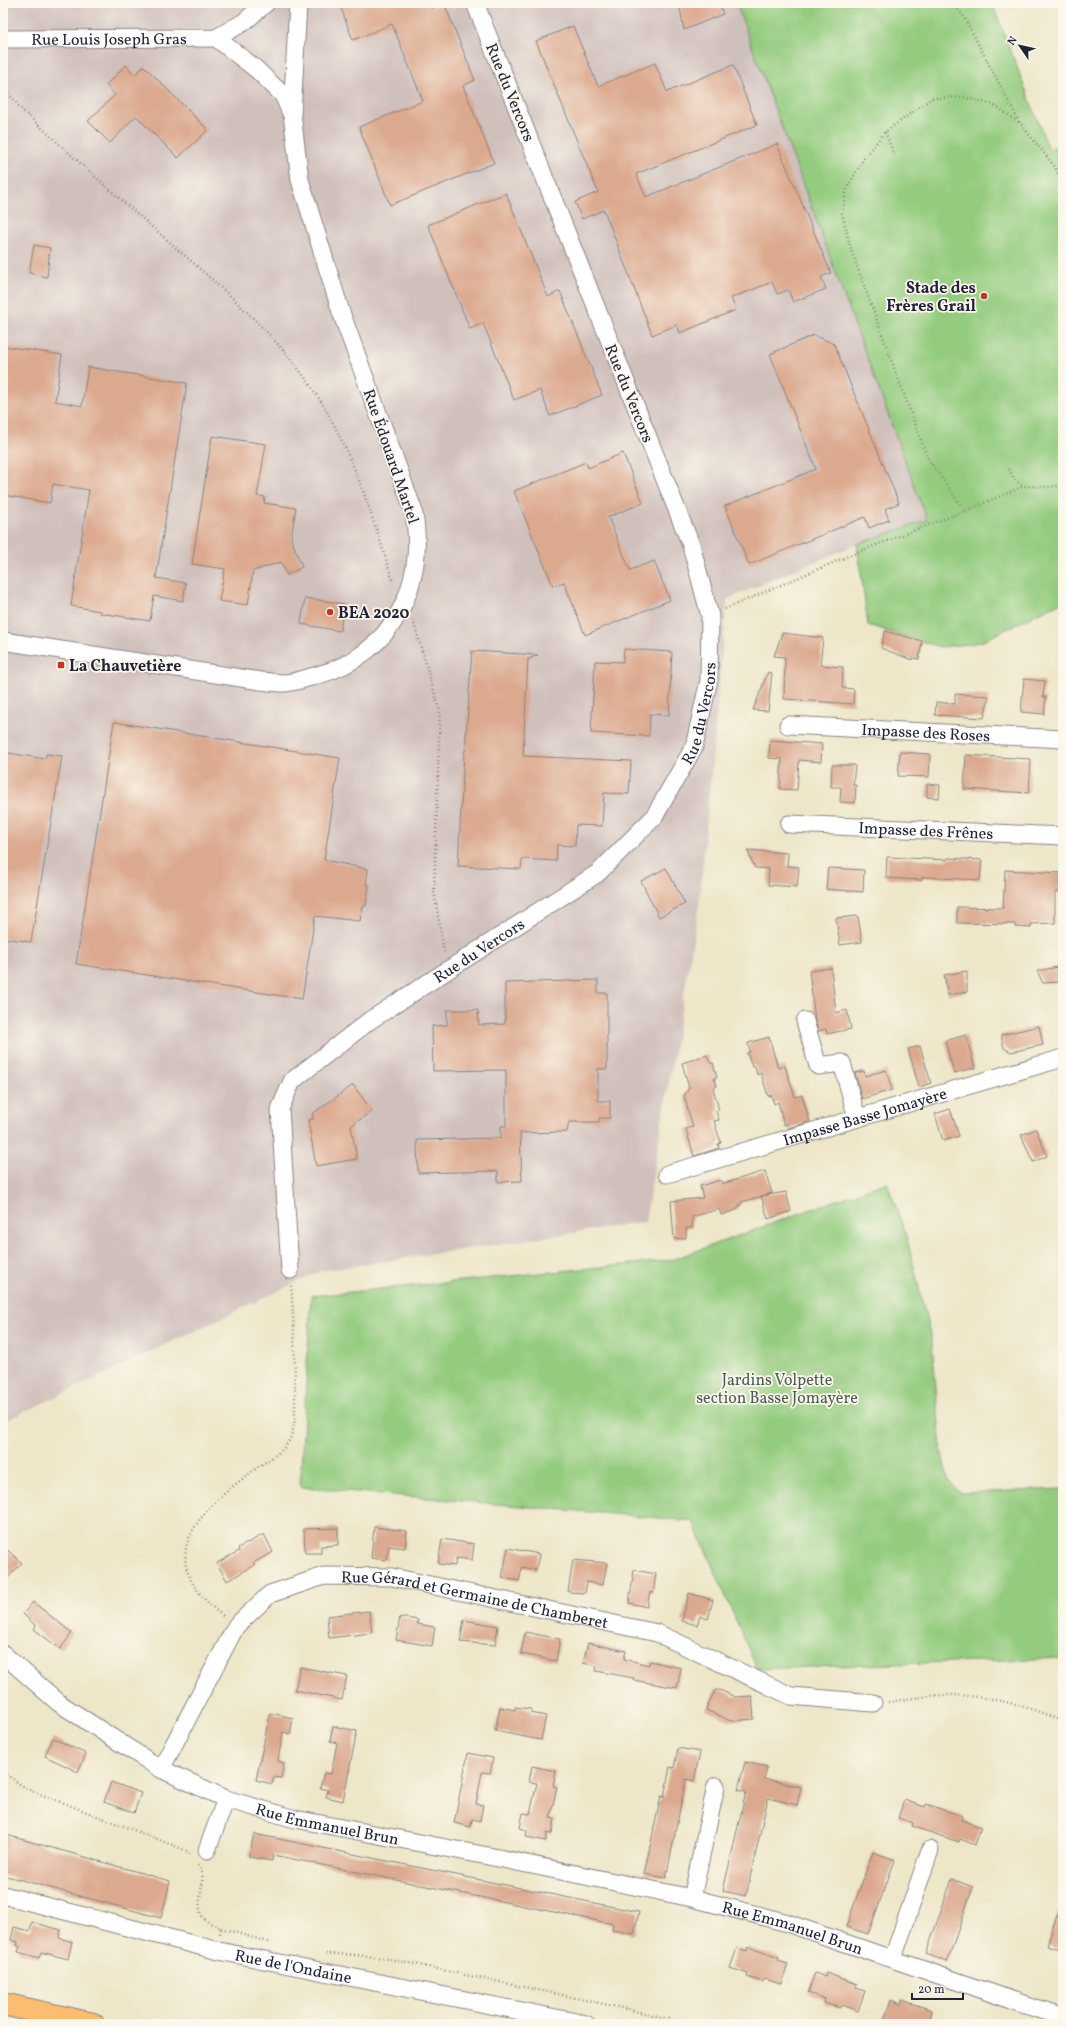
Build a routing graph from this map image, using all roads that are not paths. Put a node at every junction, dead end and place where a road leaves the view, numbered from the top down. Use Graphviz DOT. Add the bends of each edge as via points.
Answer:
graph roads {
  1 [pos="266,3"];
  2 [pos="298,3"];
  3 [pos="475,3"];
  4 [pos="216,38"];
  5 [pos="3,39"];
  6 [pos="292,114"];
  7 [pos="3,641"];
  8 [pos="788,725"];
  9 [pos="1063,739"];
  10 [pos="789,824"];
  11 [pos="1063,836"];
  12 [pos="805,1021"];
  13 [pos="1063,1058"];
  14 [pos="857,1118"];
  15 [pos="667,1174"];
  16 [pos="290,1270"];
  17 [pos="3,1654"];
  18 [pos="873,1703"];
  19 [pos="161,1769"];
  20 [pos="716,1786"];
  21 [pos="226,1799"];
  22 [pos="207,1850"];
  23 [pos="930,1850"];
  24 [pos="3,1895"];
  25 [pos="692,1898"];
  26 [pos="893,1958"];
  27 [pos="3,2004"];
  28 [pos="1063,2016"];
  29 [pos="93,2024"];
  30 [pos="586,2024"];
  1 -- 4 [label="street, Rue Louis Joseph Gras" via="244,22"];
  2 -- 6 [label="street, Rue Édouard Martel"];
  3 -- 16 [label="street, Rue du Vercors" via="691,545 710,616 709,680 694,748 654,817 598,873 369,1021 292,1081 280,1109"];
  4 -- 5 [label="street, Rue Louis Joseph Gras"];
  4 -- 6 [label="street" via="256,69 283,95"];
  6 -- 7 [label="street, Rue Édouard Martel" via="300,180 341,312 414,509 417,556 412,584 401,609 386,632 361,656 335,670 285,683"];
  8 -- 9 [label="street, Impasse des Roses"];
  10 -- 11 [label="street, Impasse des Frênes"];
  12 -- 14 [label="street" via="818,1066 842,1062"];
  13 -- 14 [label="street, Impasse Basse Jomayère"];
  14 -- 15 [label="street, Impasse Basse Jomayère"];
  17 -- 19 [label="street, Rue Emmanuel Brun" via="59,1703"];
  18 -- 19 [label="street, Rue Gérard et Germaine de Chamberet" via="791,1696 657,1633 392,1578 324,1576 270,1594 236,1626"];
  19 -- 21 [label="street, Rue Emmanuel Brun"];
  20 -- 25 [label="street"];
  21 -- 22 [label="street"];
  21 -- 25 [label="street, Rue Emmanuel Brun" via="295,1819 494,1856"];
  23 -- 26 [label="street"];
  24 -- 30 [label="street, Rue de l'Ondaine" via="219,1950"];
  25 -- 26 [label="street, Rue Emmanuel Brun" via="784,1922"];
  26 -- 28 [label="street, Rue Emmanuel Brun"];
  27 -- 29 [label="highway"];
}
